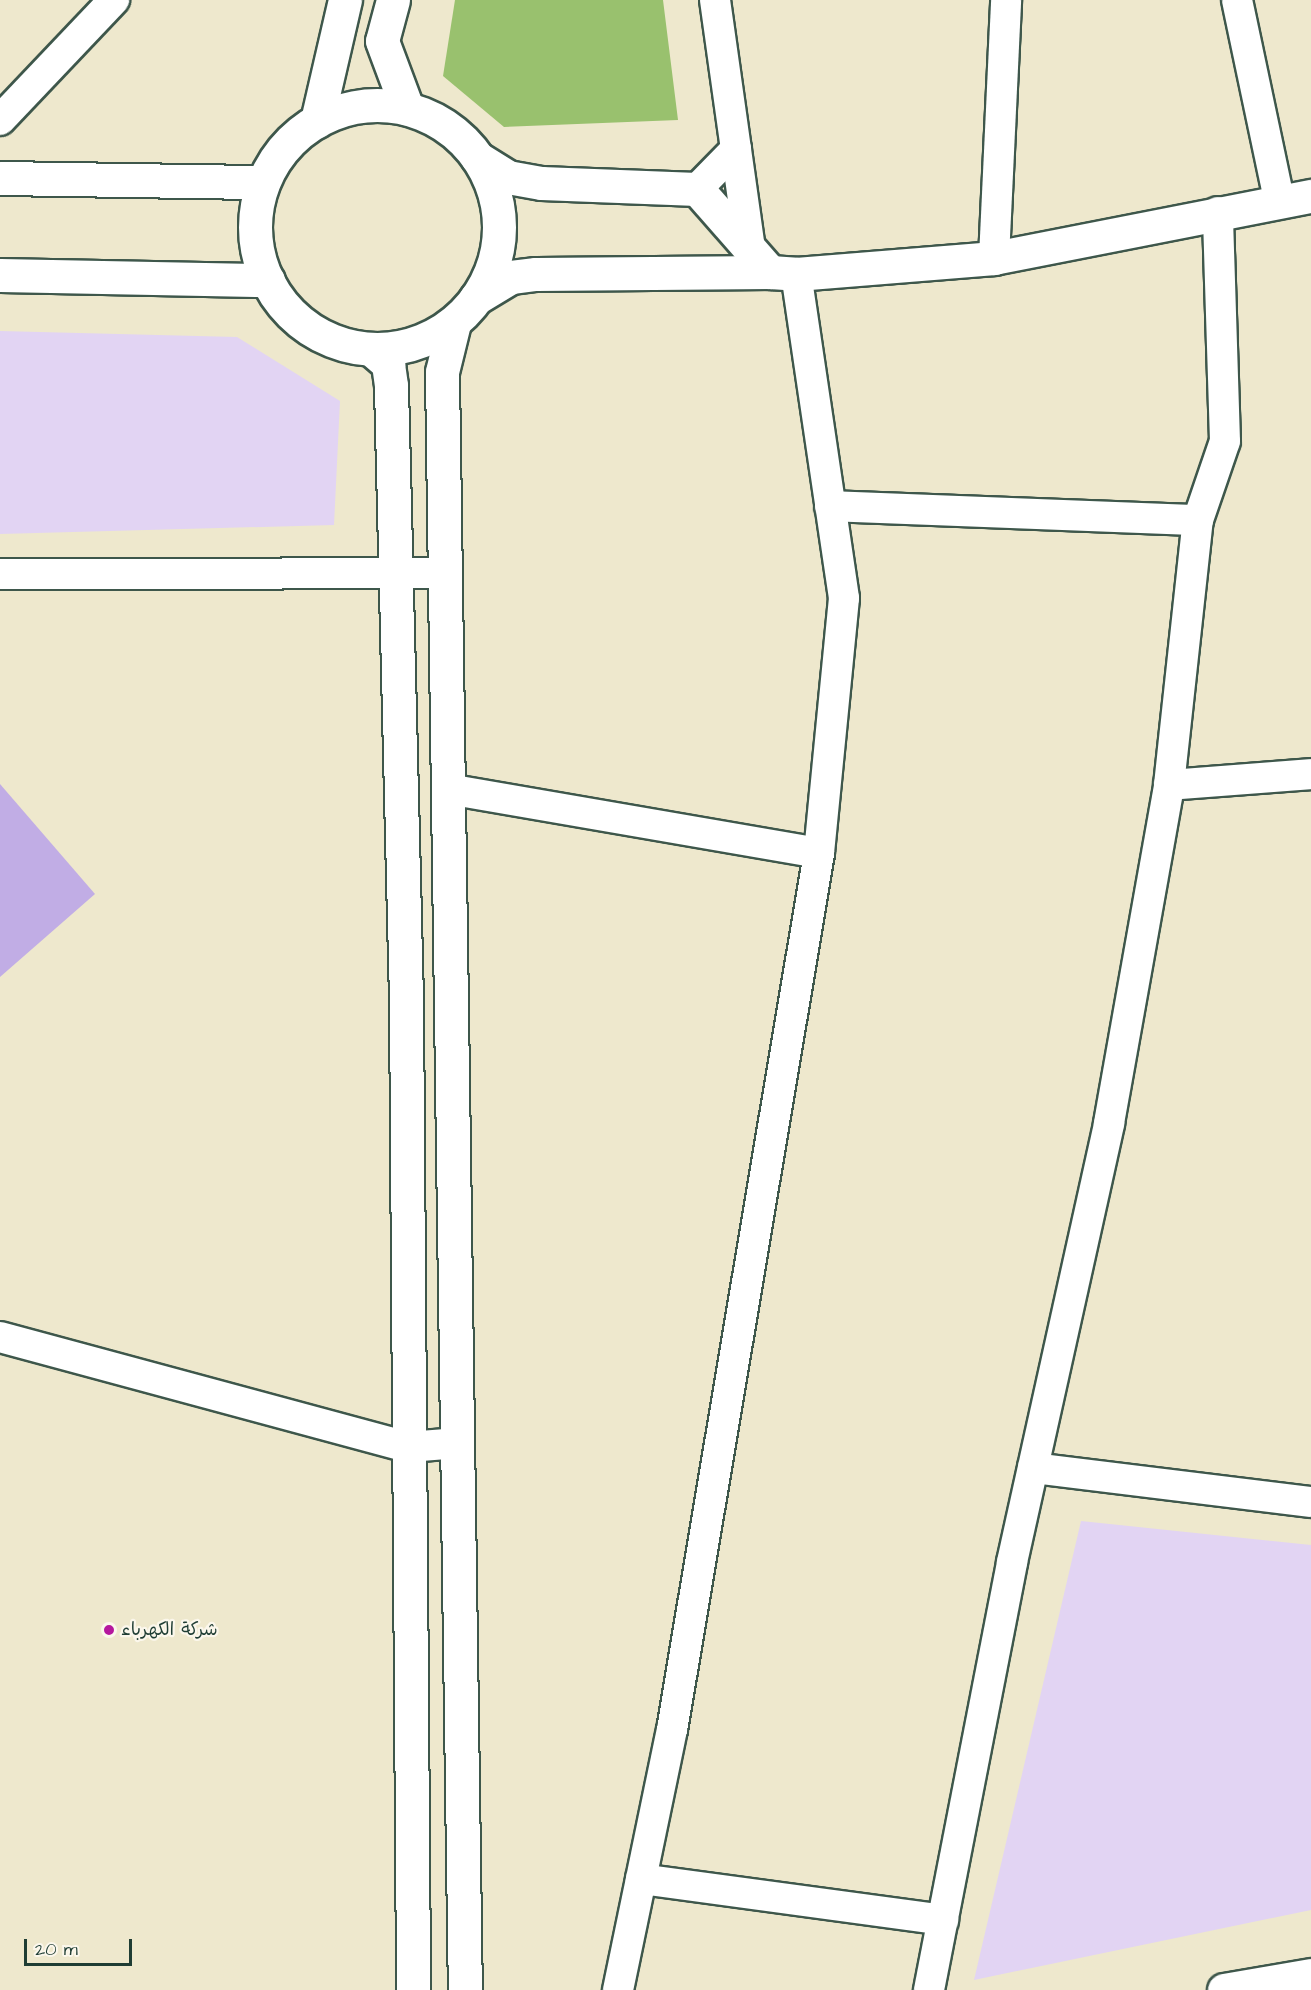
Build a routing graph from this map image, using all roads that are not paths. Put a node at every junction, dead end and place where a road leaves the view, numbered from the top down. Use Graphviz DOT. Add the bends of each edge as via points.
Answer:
graph roads {
  1 [pos="114,0"];
  2 [pos="345,0"];
  3 [pos="393,0"];
  4 [pos="715,0"];
  5 [pos="1006,0"];
  6 [pos="1237,0"];
  7 [pos="407,108"];
  8 [pos="0,120"];
  9 [pos="317,121"];
  10 [pos="736,149"];
  11 [pos="478,158"];
  12 [pos="0,178"];
  13 [pos="263,182"];
  14 [pos="697,189"];
  15 [pos="1311,196"];
  16 [pos="1279,200"];
  17 [pos="1218,212"];
  18 [pos="994,258"];
  19 [pos="772,266"];
  20 [pos="0,275"];
  21 [pos="268,280"];
  22 [pos="476,298"];
  23 [pos="454,323"];
  24 [pos="370,349"];
  25 [pos="830,506"];
  26 [pos="1198,520"];
  27 [pos="0,573"];
  28 [pos="395,573"];
  29 [pos="444,573"];
  30 [pos="1311,774"];
  31 [pos="1169,785"];
  32 [pos="448,789"];
  33 [pos="819,853"];
  34 [pos="0,1337"];
  35 [pos="459,1443"];
  36 [pos="408,1447"];
  37 [pos="1033,1468"];
  38 [pos="1311,1502"];
  39 [pos="641,1880"];
  40 [pos="943,1920"];
  41 [pos="1311,1974"];
  42 [pos="413,1990"];
  43 [pos="465,1990"];
  44 [pos="618,1990"];
  45 [pos="929,1990"];
  46 [pos="1224,1990"];
  1 -- 8 [label="street"];
  2 -- 9 [label="street"];
  3 -- 7 [label="street" via="382,40"];
  4 -- 10 [label="street"];
  5 -- 18 [label="street"];
  6 -- 16 [label="street"];
  7 -- 9 [label="street" via="372,104 338,110"];
  7 -- 11 [label="street" via="435,119 459,136"];
  9 -- 13 [label="street" via="280,151"];
  10 -- 14 [label="street"];
  10 -- 19 [label="street"];
  11 -- 14 [label="street" via="508,177 541,183"];
  11 -- 22 [label="street" via="494,192 499,228 493,265"];
  12 -- 13 [label="street"];
  13 -- 21 [label="street" via="257,248"];
  14 -- 19 [label="street"];
  15 -- 16 [label="street"];
  16 -- 17 [label="street"];
  17 -- 18 [label="street"];
  17 -- 26 [label="street" via="1225,441"];
  18 -- 19 [label="street"];
  19 -- 22 [label="street" via="536,274 511,277"];
  19 -- 25 [label="street"];
  20 -- 21 [label="street"];
  21 -- 24 [label="street" via="286,308 312,330 342,344"];
  22 -- 23 [label="street"];
  23 -- 24 [label="street" via="432,339"];
  23 -- 29 [label="street" via="442,372"];
  24 -- 28 [label="street" via="388,364 391,386"];
  25 -- 26 [label="street"];
  25 -- 33 [label="street" via="844,598"];
  26 -- 31 [label="street"];
  27 -- 28 [label="street"];
  28 -- 29 [label="street"];
  28 -- 36 [label="street" via="406,1000"];
  29 -- 32 [label="street"];
  30 -- 31 [label="street"];
  31 -- 37 [label="street" via="1109,1123"];
  32 -- 33 [label="street"];
  32 -- 35 [label="street"];
  33 -- 39 [label="street" via="672,1730"];
  34 -- 36 [label="street"];
  35 -- 36 [label="street"];
  35 -- 43 [label="street"];
  36 -- 42 [label="street"];
  37 -- 38 [label="street"];
  37 -- 40 [label="street"];
  39 -- 40 [label="street"];
  39 -- 44 [label="street"];
  40 -- 45 [label="street"];
  41 -- 46 [label="street"];
}
